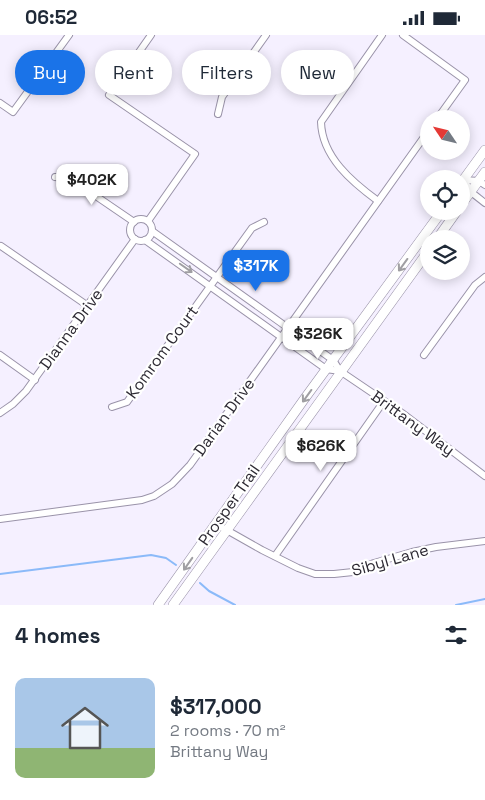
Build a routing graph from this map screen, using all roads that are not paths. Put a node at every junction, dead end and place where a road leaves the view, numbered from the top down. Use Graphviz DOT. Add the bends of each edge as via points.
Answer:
graph roads {
  1 [pos="69,35"];
  2 [pos="150,35"];
  3 [pos="266,35"];
  4 [pos="382,35"];
  5 [pos="403,35"];
  6 [pos="0,103"];
  7 [pos="443,110"];
  8 [pos="218,114"];
  9 [pos="420,143"];
  10 [pos="485,149"];
  11 [pos="470,170"];
  12 [pos="485,172"];
  13 [pos="55,177"];
  14 [pos="482,183"];
  15 [pos="471,192"];
  16 [pos="378,201"];
  17 [pos="485,203"];
  18 [pos="435,220"];
  19 [pos="148,221"];
  20 [pos="134,222"];
  21 [pos="264,222"];
  22 [pos="152,231"];
  23 [pos="135,239"];
  24 [pos="146,240"];
  25 [pos="1,246"];
  26 [pos="420,261"];
  27 [pos="216,277"];
  28 [pos="485,277"];
  29 [pos="210,285"];
  30 [pos="88,306"];
  31 [pos="288,328"];
  32 [pos="282,337"];
  33 [pos="0,355"];
  34 [pos="424,355"];
  35 [pos="332,360"];
  36 [pos="326,369"];
  37 [pos="340,371"];
  38 [pos="35,379"];
  39 [pos="384,401"];
  40 [pos="112,407"];
  41 [pos="0,413"];
  42 [pos="485,476"];
  43 [pos="0,519"];
  44 [pos="216,524"];
  45 [pos="226,531"];
  46 [pos="485,541"];
  47 [pos="275,556"];
  48 [pos="158,605"];
  49 [pos="173,605"];
  1 -- 6 [label="street" via="13,112"];
  2 -- 19 [label="street" via="109,95 195,154"];
  3 -- 8 [label="street" via="222,97"];
  4 -- 16 [label="street" via="321,122 324,138 340,167 354,183"];
  5 -- 7 [label="street" via="464,80"];
  9 -- 16 [label="street, Darian Drive"];
  10 -- 11 [label="main road"];
  12 -- 14 [label="main road"];
  13 -- 20 [label="street" via="71,179"];
  14 -- 15 [label="main road"];
  15 -- 17 [label="street"];
  16 -- 31 [label="street, Darian Drive"];
  18 -- 35 [label="main road, Prosper Trail, one-way"];
  19 -- 20 [label="street" via="140,219"];
  19 -- 22 [label="street"];
  20 -- 23 [label="street" via="130,233"];
  21 -- 27 [label="street, Komrom Court" via="252,228"];
  22 -- 24 [label="street"];
  22 -- 27 [label="street, Brittany Way"];
  23 -- 24 [label="street"];
  23 -- 30 [label="street, Dianna Drive"];
  24 -- 29 [label="street, Brittany Way, one-way"];
  25 -- 30 [label="street"];
  26 -- 37 [label="main road, Prosper Trail"];
  27 -- 29 [label="street, Komrom Court"];
  27 -- 31 [label="street, Brittany Way"];
  28 -- 34 [label="street"];
  29 -- 32 [label="street, Brittany Way"];
  29 -- 40 [label="street, Komrom Court" via="127,402"];
  30 -- 38 [label="street, Dianna Drive"];
  31 -- 32 [label="street, Darian Drive"];
  31 -- 35 [label="street, Brittany Way"];
  32 -- 36 [label="street, Brittany Way"];
  32 -- 43 [label="street, Darian Drive" via="190,465 163,490 130,503"];
  33 -- 38 [label="street"];
  35 -- 36 [label="main road, Prosper Trail"];
  35 -- 37 [label="street, Brittany Way"];
  36 -- 37 [label="street, Brittany Way"];
  36 -- 44 [label="main road, Prosper Trail, one-way"];
  37 -- 39 [label="street, Brittany Way"];
  37 -- 45 [label="main road, Prosper Trail"];
  38 -- 41 [label="street, Dianna Drive"];
  39 -- 42 [label="street, Brittany Way"];
  39 -- 47 [label="street"];
  44 -- 45 [label="street, Sibyl Lane"];
  44 -- 48 [label="main road, Prosper Trail, one-way"];
  45 -- 47 [label="street, Sibyl Lane"];
  45 -- 49 [label="main road, Prosper Trail"];
  46 -- 47 [label="street, Sibyl Lane" via="436,547 374,563 353,572 334,574 315,574"];
}
